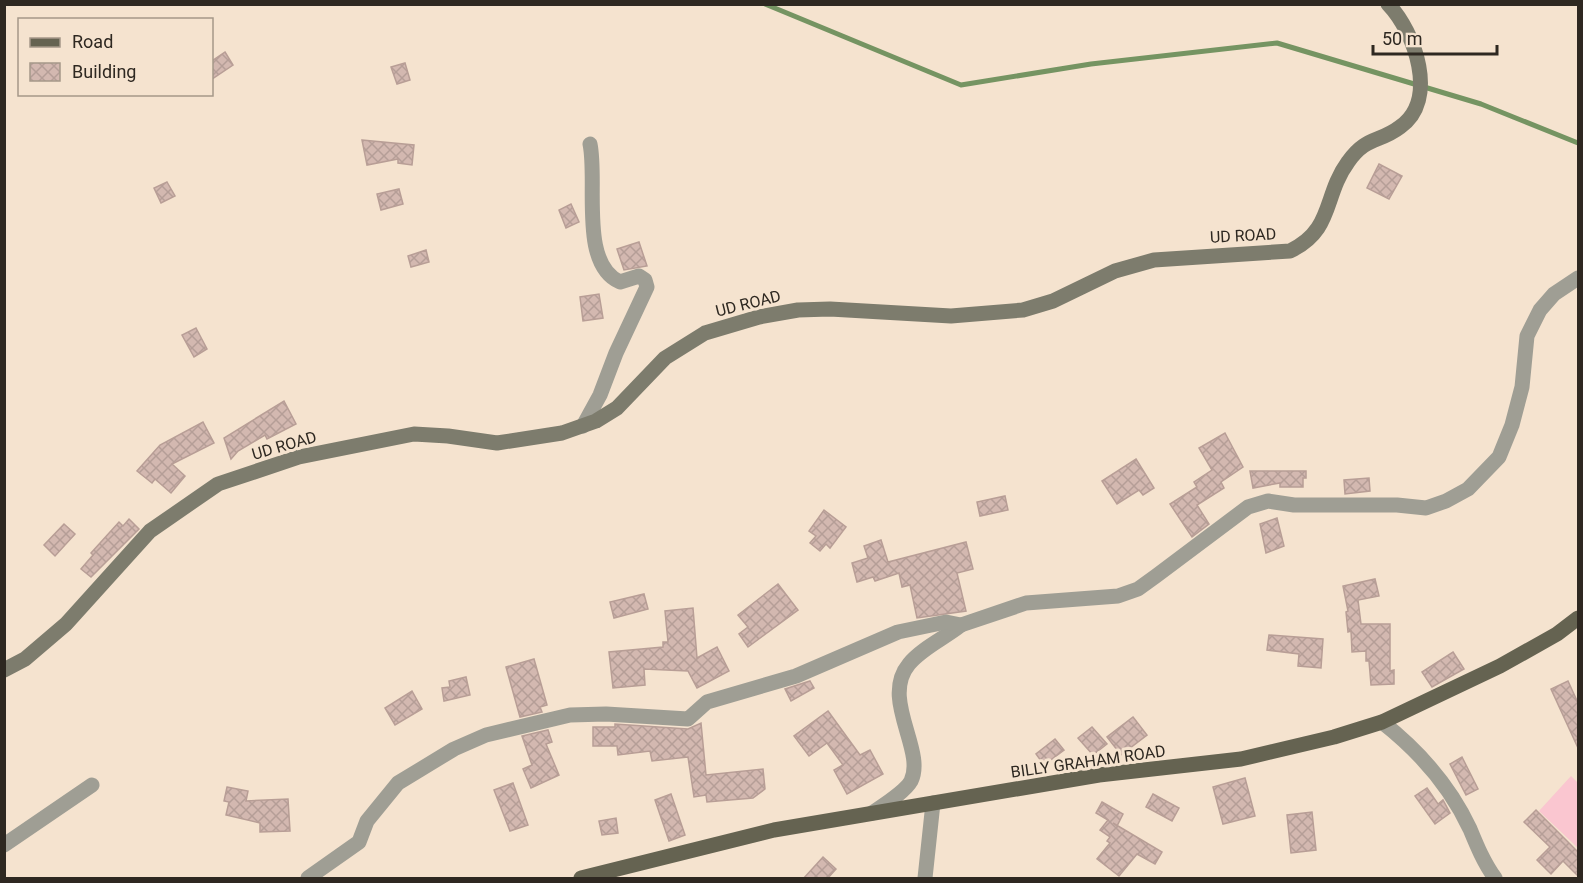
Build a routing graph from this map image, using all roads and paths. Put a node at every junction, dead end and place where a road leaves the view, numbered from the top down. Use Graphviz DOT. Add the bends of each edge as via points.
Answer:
graph roads {
  1 [pos="1389,4"];
  2 [pos="590,144"];
  3 [pos="1578,278"];
  4 [pos="583,426"];
  5 [pos="1578,618"];
  6 [pos="961,625"];
  7 [pos="4,670"];
  8 [pos="1382,722"];
  9 [pos="92,786"];
  10 [pos="933,803"];
  11 [pos="872,813"];
  12 [pos="4,845"];
  13 [pos="308,879"];
  14 [pos="581,879"];
  15 [pos="925,879"];
  16 [pos="1495,879"];
  1 -- 4 [label="main road, UD ROAD" via="1417,50 1420,85 1415,112 1401,127 1363,144 1347,163 1321,224 1309,242 1290,251 1154,260 1115,271 1053,301 1023,310 951,316 798,310 735,322 705,333 665,358 617,408"];
  2 -- 4 [label="street" via="594,242 602,268 620,282 639,276 647,287"];
  3 -- 6 [label="street" via="1554,294 1536,318 1527,336 1522,387 1512,425 1498,457 1468,489 1426,508 1268,501 1248,507 1138,588 1109,597 1026,603"];
  4 -- 7 [label="main road, UD ROAD" via="497,443 414,434 299,457 218,484 150,531 66,624"];
  5 -- 8 [label="main road, BILLY GRAHAM ROAD" via="1520,655"];
  6 -- 11 [label="street" via="908,665 900,687 901,710 914,767 910,782"];
  6 -- 13 [label="street" via="946,622 898,632 796,676 707,702 688,719 570,715 486,735 454,749 398,783 367,821 359,842"];
  8 -- 10 [label="main road, BILLY GRAHAM ROAD" via="1240,759 1100,775"];
  8 -- 16 [label="street" via="1429,764 1452,797"];
  9 -- 12 [label="street"];
  10 -- 11 [label="main road, BILLY GRAHAM ROAD"];
  10 -- 15 [label="street"];
  11 -- 14 [label="main road, BILLY GRAHAM ROAD" via="774,830"];
}
